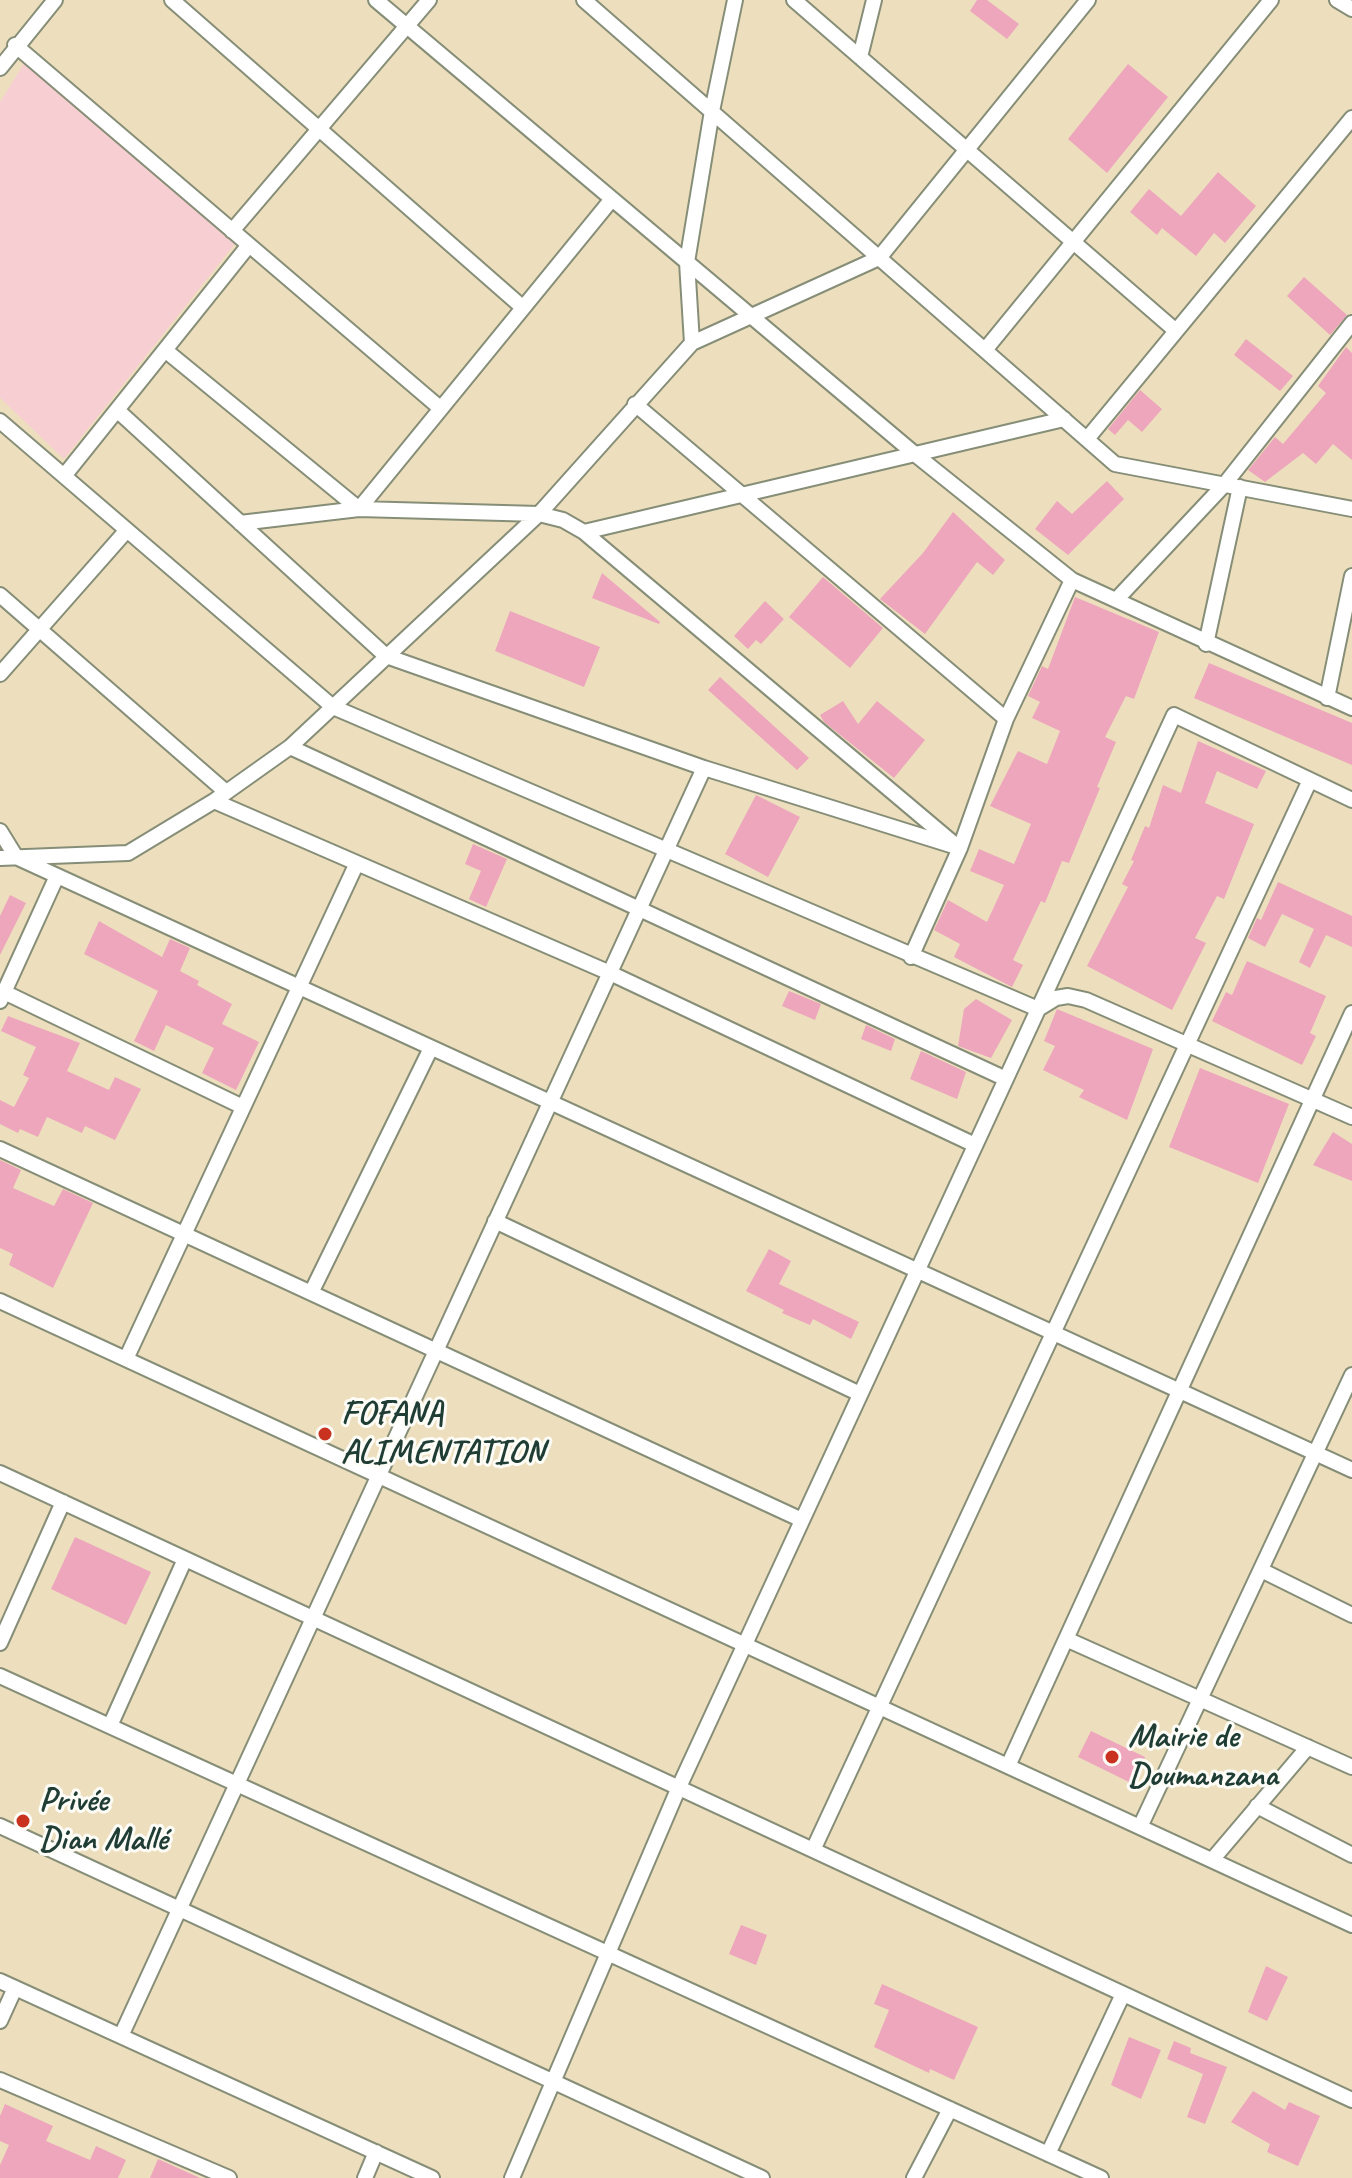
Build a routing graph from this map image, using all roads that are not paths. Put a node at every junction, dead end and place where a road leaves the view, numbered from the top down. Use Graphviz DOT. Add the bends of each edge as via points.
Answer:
graph roads {
  1 [pos="55,0"];
  2 [pos="172,0"];
  3 [pos="376,0"];
  4 [pos="429,0"];
  5 [pos="584,0"];
  6 [pos="735,0"];
  7 [pos="794,0"];
  8 [pos="874,0"];
  9 [pos="1068,0"];
  10 [pos="1271,0"];
  11 [pos="1337,0"];
  12 [pos="1085,4"];
  13 [pos="1352,9"];
  14 [pos="407,26"];
  15 [pos="15,45"];
  16 [pos="860,57"];
  17 [pos="0,68"];
  18 [pos="712,111"];
  19 [pos="1352,118"];
  20 [pos="319,129"];
  21 [pos="966,150"];
  22 [pos="612,199"];
  23 [pos="232,231"];
  24 [pos="1073,242"];
  25 [pos="249,245"];
  26 [pos="879,258"];
  27 [pos="687,262"];
  28 [pos="521,306"];
  29 [pos="751,316"];
  30 [pos="1352,323"];
  31 [pos="1176,331"];
  32 [pos="692,343"];
  33 [pos="165,350"];
  34 [pos="985,350"];
  35 [pos="635,404"];
  36 [pos="440,408"];
  37 [pos="117,410"];
  38 [pos="1064,419"];
  39 [pos="0,421"];
  40 [pos="1087,439"];
  41 [pos="916,455"];
  42 [pos="64,476"];
  43 [pos="1232,486"];
  44 [pos="742,496"];
  45 [pos="359,509"];
  46 [pos="1352,509"];
  47 [pos="539,514"];
  48 [pos="240,523"];
  49 [pos="127,530"];
  50 [pos="584,532"];
  51 [pos="1352,576"];
  52 [pos="1072,580"];
  53 [pos="0,595"];
  54 [pos="1116,600"];
  55 [pos="39,630"];
  56 [pos="1206,644"];
  57 [pos="386,656"];
  58 [pos="0,674"];
  59 [pos="1327,698"];
  60 [pos="333,707"];
  61 [pos="1352,708"];
  62 [pos="1006,719"];
  63 [pos="290,747"];
  64 [pos="704,768"];
  65 [pos="1310,780"];
  66 [pos="220,797"];
  67 [pos="1352,800"];
  68 [pos="0,831"];
  69 [pos="960,848"];
  70 [pos="665,851"];
  71 [pos="16,857"];
  72 [pos="0,858"];
  73 [pos="356,865"];
  74 [pos="57,876"];
  75 [pos="640,907"];
  76 [pos="911,957"];
  77 [pos="610,973"];
  78 [pos="299,987"];
  79 [pos="2,997"];
  80 [pos="1038,1009"];
  81 [pos="1352,1013"];
  82 [pos="1188,1043"];
  83 [pos="431,1048"];
  84 [pos="1006,1079"];
  85 [pos="1312,1099"];
  86 [pos="550,1102"];
  87 [pos="243,1107"];
  88 [pos="1352,1117"];
  89 [pos="975,1145"];
  90 [pos="0,1149"];
  91 [pos="495,1221"];
  92 [pos="184,1234"];
  93 [pos="917,1270"];
  94 [pos="311,1293"];
  95 [pos="0,1301"];
  96 [pos="1053,1333"];
  97 [pos="436,1350"];
  98 [pos="126,1359"];
  99 [pos="1352,1375"];
  100 [pos="1179,1391"];
  101 [pos="860,1394"];
  102 [pos="1315,1453"];
  103 [pos="1352,1470"];
  104 [pos="0,1473"];
  105 [pos="379,1476"];
  106 [pos="63,1502"];
  107 [pos="802,1520"];
  108 [pos="185,1559"];
  109 [pos="1261,1570"];
  110 [pos="1352,1615"];
  111 [pos="313,1618"];
  112 [pos="1066,1639"];
  113 [pos="0,1643"];
  114 [pos="745,1644"];
  115 [pos="0,1676"];
  116 [pos="1200,1699"];
  117 [pos="879,1707"];
  118 [pos="110,1726"];
  119 [pos="1308,1747"];
  120 [pos="1008,1766"];
  121 [pos="1352,1767"];
  122 [pos="237,1784"];
  123 [pos="679,1787"];
  124 [pos="1257,1806"];
  125 [pos="0,1826"];
  126 [pos="1140,1827"];
  127 [pos="813,1850"];
  128 [pos="1352,1855"];
  129 [pos="1212,1860"];
  130 [pos="179,1910"];
  131 [pos="1352,1925"];
  132 [pos="608,1953"];
  133 [pos="0,1981"];
  134 [pos="15,1988"];
  135 [pos="1123,1994"];
  136 [pos="0,2021"];
  137 [pos="121,2036"];
  138 [pos="0,2080"];
  139 [pos="553,2082"];
  140 [pos="1352,2100"];
  141 [pos="950,2109"];
  142 [pos="376,2152"];
  143 [pos="1048,2154"];
  144 [pos="229,2178"];
  145 [pos="365,2178"];
  146 [pos="432,2178"];
  147 [pos="512,2178"];
  148 [pos="762,2178"];
  149 [pos="914,2178"];
  150 [pos="1101,2178"];
  1 -- 15 [label="street"];
  2 -- 20 [label="street"];
  3 -- 14 [label="street"];
  4 -- 14 [label="street"];
  5 -- 18 [label="street"];
  6 -- 18 [label="street"];
  7 -- 16 [label="street"];
  8 -- 16 [label="street"];
  9 -- 12 [label="street"];
  10 -- 24 [label="street"];
  11 -- 13 [label="street"];
  12 -- 21 [label="street"];
  14 -- 20 [label="street"];
  14 -- 22 [label="street"];
  15 -- 17 [label="street"];
  15 -- 23 [label="street"];
  16 -- 21 [label="street"];
  18 -- 26 [label="street"];
  18 -- 27 [label="street"];
  19 -- 31 [label="street"];
  20 -- 23 [label="street"];
  20 -- 28 [label="street"];
  21 -- 24 [label="street"];
  21 -- 26 [label="street"];
  22 -- 27 [label="street"];
  22 -- 28 [label="street"];
  23 -- 25 [label="street"];
  24 -- 31 [label="street"];
  24 -- 34 [label="street"];
  25 -- 33 [label="street"];
  25 -- 36 [label="street"];
  26 -- 29 [label="street"];
  26 -- 34 [label="street"];
  27 -- 29 [label="street"];
  27 -- 32 [label="street"];
  28 -- 36 [label="street"];
  29 -- 32 [label="street"];
  29 -- 41 [label="street"];
  30 -- 43 [label="street"];
  31 -- 40 [label="street"];
  32 -- 35 [label="street"];
  33 -- 37 [label="street"];
  33 -- 45 [label="street"];
  34 -- 38 [label="street"];
  35 -- 44 [label="street"];
  35 -- 47 [label="street"];
  36 -- 45 [label="street"];
  37 -- 42 [label="street"];
  37 -- 48 [label="street"];
  38 -- 40 [label="street"];
  38 -- 41 [label="street"];
  39 -- 42 [label="street"];
  40 -- 43 [label="street" via="1115,464"];
  41 -- 44 [label="street"];
  41 -- 52 [label="street"];
  42 -- 49 [label="street"];
  43 -- 46 [label="street"];
  43 -- 54 [label="street"];
  43 -- 56 [label="street"];
  44 -- 50 [label="street"];
  44 -- 62 [label="street"];
  45 -- 47 [label="street"];
  45 -- 48 [label="street"];
  47 -- 50 [label="street"];
  47 -- 57 [label="street"];
  48 -- 57 [label="street"];
  49 -- 55 [label="street"];
  49 -- 60 [label="street"];
  50 -- 69 [label="street"];
  51 -- 59 [label="street"];
  52 -- 54 [label="street"];
  52 -- 62 [label="street"];
  53 -- 55 [label="street"];
  54 -- 56 [label="street"];
  55 -- 58 [label="street"];
  55 -- 66 [label="street"];
  56 -- 59 [label="street"];
  57 -- 60 [label="street"];
  57 -- 64 [label="street"];
  59 -- 61 [label="street"];
  60 -- 63 [label="street"];
  60 -- 70 [label="street"];
  62 -- 69 [label="street"];
  63 -- 66 [label="street"];
  63 -- 75 [label="street"];
  64 -- 69 [label="street"];
  64 -- 70 [label="street"];
  65 -- 67 [label="street"];
  65 -- 80 [label="street" via="1174,715"];
  65 -- 82 [label="street"];
  66 -- 71 [label="street" via="128,853"];
  66 -- 73 [label="street"];
  68 -- 71 [label="street"];
  69 -- 76 [label="street"];
  70 -- 75 [label="street"];
  70 -- 76 [label="street"];
  71 -- 72 [label="street"];
  71 -- 74 [label="street"];
  73 -- 77 [label="street"];
  73 -- 78 [label="street"];
  74 -- 78 [label="street"];
  74 -- 79 [label="street"];
  75 -- 77 [label="street"];
  75 -- 84 [label="street"];
  76 -- 80 [label="street"];
  77 -- 86 [label="street"];
  77 -- 89 [label="street"];
  78 -- 83 [label="street"];
  78 -- 87 [label="street"];
  79 -- 87 [label="street"];
  80 -- 82 [label="street" via="1068,996"];
  80 -- 84 [label="street"];
  81 -- 85 [label="street"];
  82 -- 85 [label="street"];
  82 -- 96 [label="street"];
  83 -- 86 [label="street"];
  83 -- 94 [label="street"];
  84 -- 89 [label="street"];
  85 -- 88 [label="street"];
  85 -- 100 [label="street"];
  86 -- 91 [label="street"];
  86 -- 93 [label="street"];
  87 -- 92 [label="street"];
  89 -- 93 [label="street"];
  90 -- 92 [label="street"];
  91 -- 97 [label="street"];
  91 -- 101 [label="street"];
  92 -- 94 [label="street"];
  92 -- 98 [label="street"];
  93 -- 96 [label="street"];
  93 -- 101 [label="street"];
  94 -- 97 [label="street"];
  95 -- 98 [label="street"];
  96 -- 100 [label="street"];
  96 -- 117 [label="street"];
  97 -- 105 [label="street"];
  97 -- 107 [label="street"];
  98 -- 105 [label="street"];
  99 -- 102 [label="street"];
  100 -- 102 [label="street"];
  100 -- 112 [label="street"];
  101 -- 107 [label="street"];
  102 -- 103 [label="street"];
  102 -- 109 [label="street"];
  104 -- 106 [label="street"];
  105 -- 111 [label="street"];
  105 -- 114 [label="street"];
  106 -- 108 [label="street"];
  106 -- 113 [label="street"];
  107 -- 114 [label="street"];
  108 -- 111 [label="street"];
  108 -- 118 [label="street"];
  109 -- 110 [label="street"];
  109 -- 116 [label="street"];
  111 -- 122 [label="street"];
  111 -- 123 [label="street"];
  112 -- 116 [label="street"];
  112 -- 120 [label="street"];
  114 -- 117 [label="street"];
  114 -- 123 [label="street"];
  115 -- 118 [label="street"];
  116 -- 119 [label="street"];
  116 -- 126 [label="street"];
  117 -- 120 [label="street"];
  117 -- 127 [label="street"];
  118 -- 122 [label="street"];
  119 -- 121 [label="street"];
  119 -- 124 [label="street"];
  120 -- 126 [label="street"];
  122 -- 130 [label="street"];
  122 -- 132 [label="street"];
  123 -- 127 [label="street"];
  123 -- 132 [label="street"];
  124 -- 128 [label="street"];
  124 -- 129 [label="street"];
  125 -- 130 [label="street"];
  126 -- 129 [label="street"];
  127 -- 135 [label="street"];
  129 -- 131 [label="street"];
  130 -- 137 [label="street"];
  130 -- 139 [label="street"];
  132 -- 139 [label="street"];
  132 -- 141 [label="street"];
  133 -- 134 [label="street"];
  134 -- 136 [label="street"];
  134 -- 137 [label="street"];
  135 -- 140 [label="street"];
  135 -- 143 [label="street"];
  137 -- 142 [label="street"];
  138 -- 144 [label="street"];
  139 -- 147 [label="street"];
  139 -- 148 [label="street"];
  141 -- 143 [label="street"];
  141 -- 149 [label="street"];
  142 -- 145 [label="street"];
  142 -- 146 [label="street"];
  143 -- 150 [label="street"];
}
